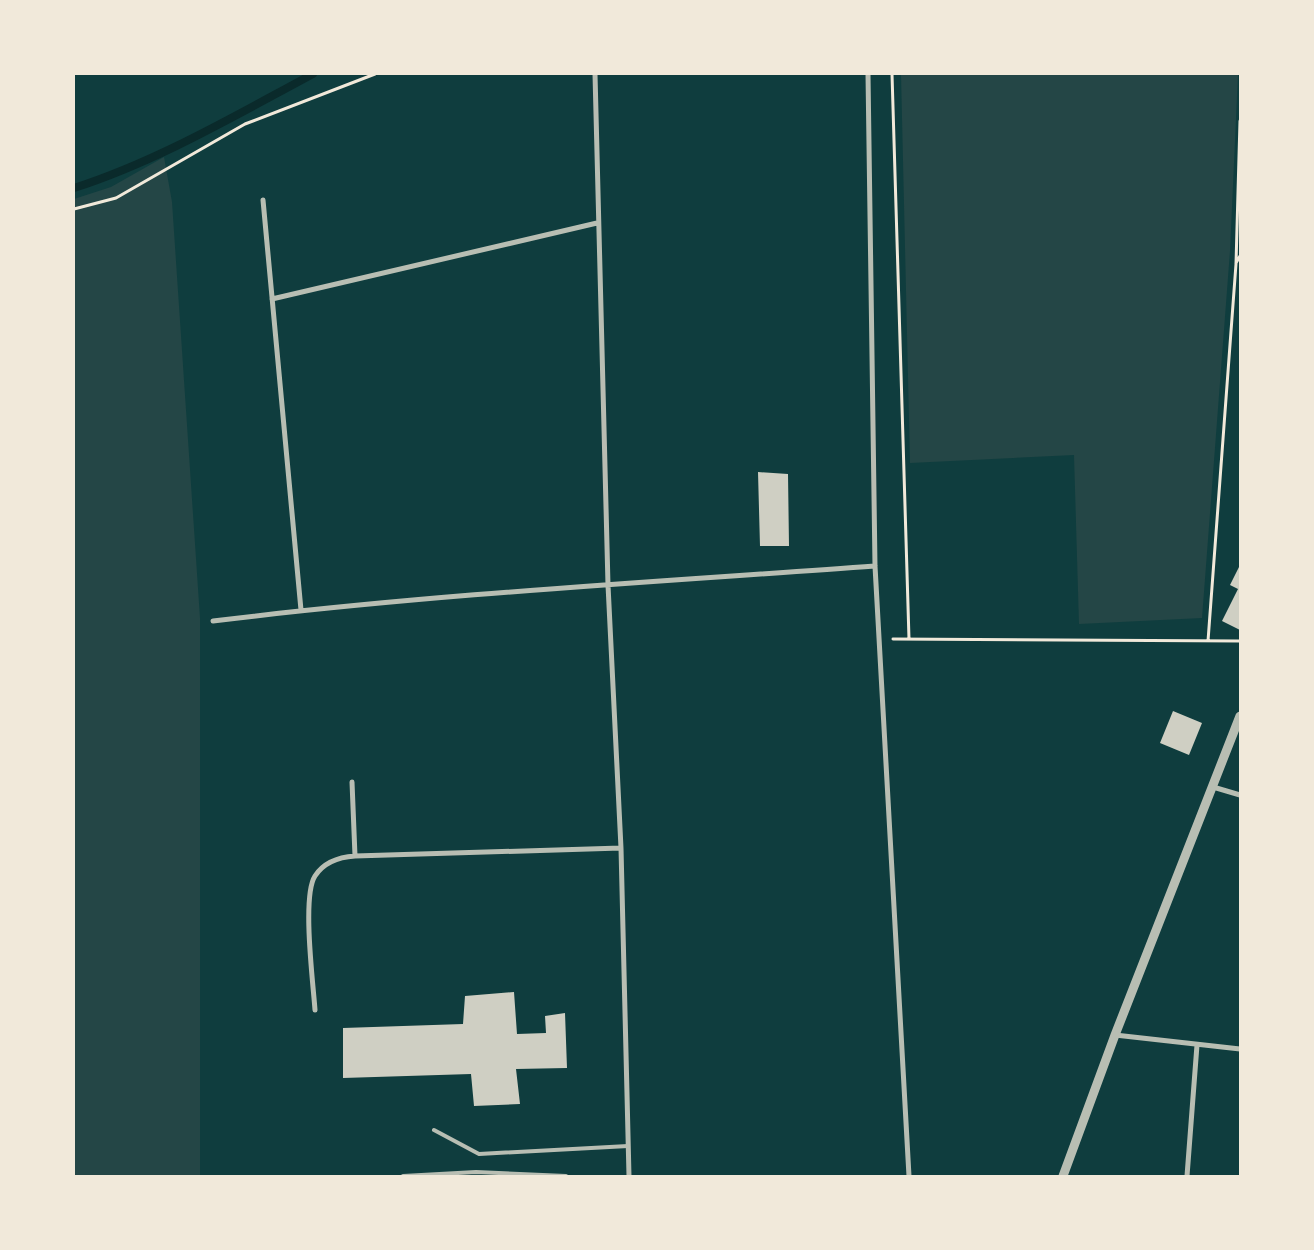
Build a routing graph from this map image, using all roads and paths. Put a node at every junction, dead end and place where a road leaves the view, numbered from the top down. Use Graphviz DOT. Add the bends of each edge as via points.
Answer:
graph roads {
  1 [pos="376,74"];
  2 [pos="595,74"];
  3 [pos="868,74"];
  4 [pos="892,74"];
  5 [pos="1240,121"];
  6 [pos="1239,180"];
  7 [pos="263,200"];
  8 [pos="74,209"];
  9 [pos="597,223"];
  10 [pos="1240,256"];
  11 [pos="1236,264"];
  12 [pos="272,299"];
  13 [pos="875,566"];
  14 [pos="608,585"];
  15 [pos="301,610"];
  16 [pos="213,621"];
  17 [pos="879,639"];
  18 [pos="909,639"];
  19 [pos="1208,641"];
  20 [pos="1240,641"];
  21 [pos="1240,716"];
  22 [pos="352,782"];
  23 [pos="1213,787"];
  24 [pos="1240,795"];
  25 [pos="621,848"];
  26 [pos="355,856"];
  27 [pos="315,1010"];
  28 [pos="1115,1035"];
  29 [pos="1197,1045"];
  30 [pos="1240,1049"];
  31 [pos="434,1130"];
  32 [pos="628,1146"];
  33 [pos="403,1176"];
  34 [pos="566,1176"];
  35 [pos="629,1176"];
  36 [pos="909,1176"];
  37 [pos="1063,1176"];
  38 [pos="1187,1176"];
  1 -- 8 [label="path" via="245,124 116,198"];
  2 -- 9 [label="street"];
  3 -- 13 [label="street"];
  4 -- 18 [label="path"];
  5 -- 6 [label="path"];
  6 -- 11 [label="path"];
  7 -- 12 [label="street"];
  9 -- 12 [label="street"];
  9 -- 14 [label="street"];
  10 -- 11 [label="path"];
  11 -- 19 [label="path"];
  12 -- 15 [label="street"];
  13 -- 14 [label="street"];
  13 -- 17 [label="street"];
  14 -- 15 [label="street"];
  14 -- 25 [label="street"];
  15 -- 16 [label="street"];
  17 -- 18 [label="path"];
  17 -- 36 [label="street"];
  18 -- 19 [label="path"];
  19 -- 20 [label="path"];
  21 -- 23 [label="street"];
  22 -- 26 [label="street"];
  23 -- 24 [label="street"];
  23 -- 28 [label="street"];
  25 -- 26 [label="street"];
  25 -- 32 [label="street"];
  26 -- 27 [label="street" via="333,860 311,884"];
  28 -- 29 [label="street"];
  28 -- 37 [label="street"];
  29 -- 30 [label="street"];
  29 -- 38 [label="street"];
  31 -- 32 [label="lane" via="479,1154"];
  32 -- 35 [label="street"];
  33 -- 34 [label="lane" via="476,1172"];
}
